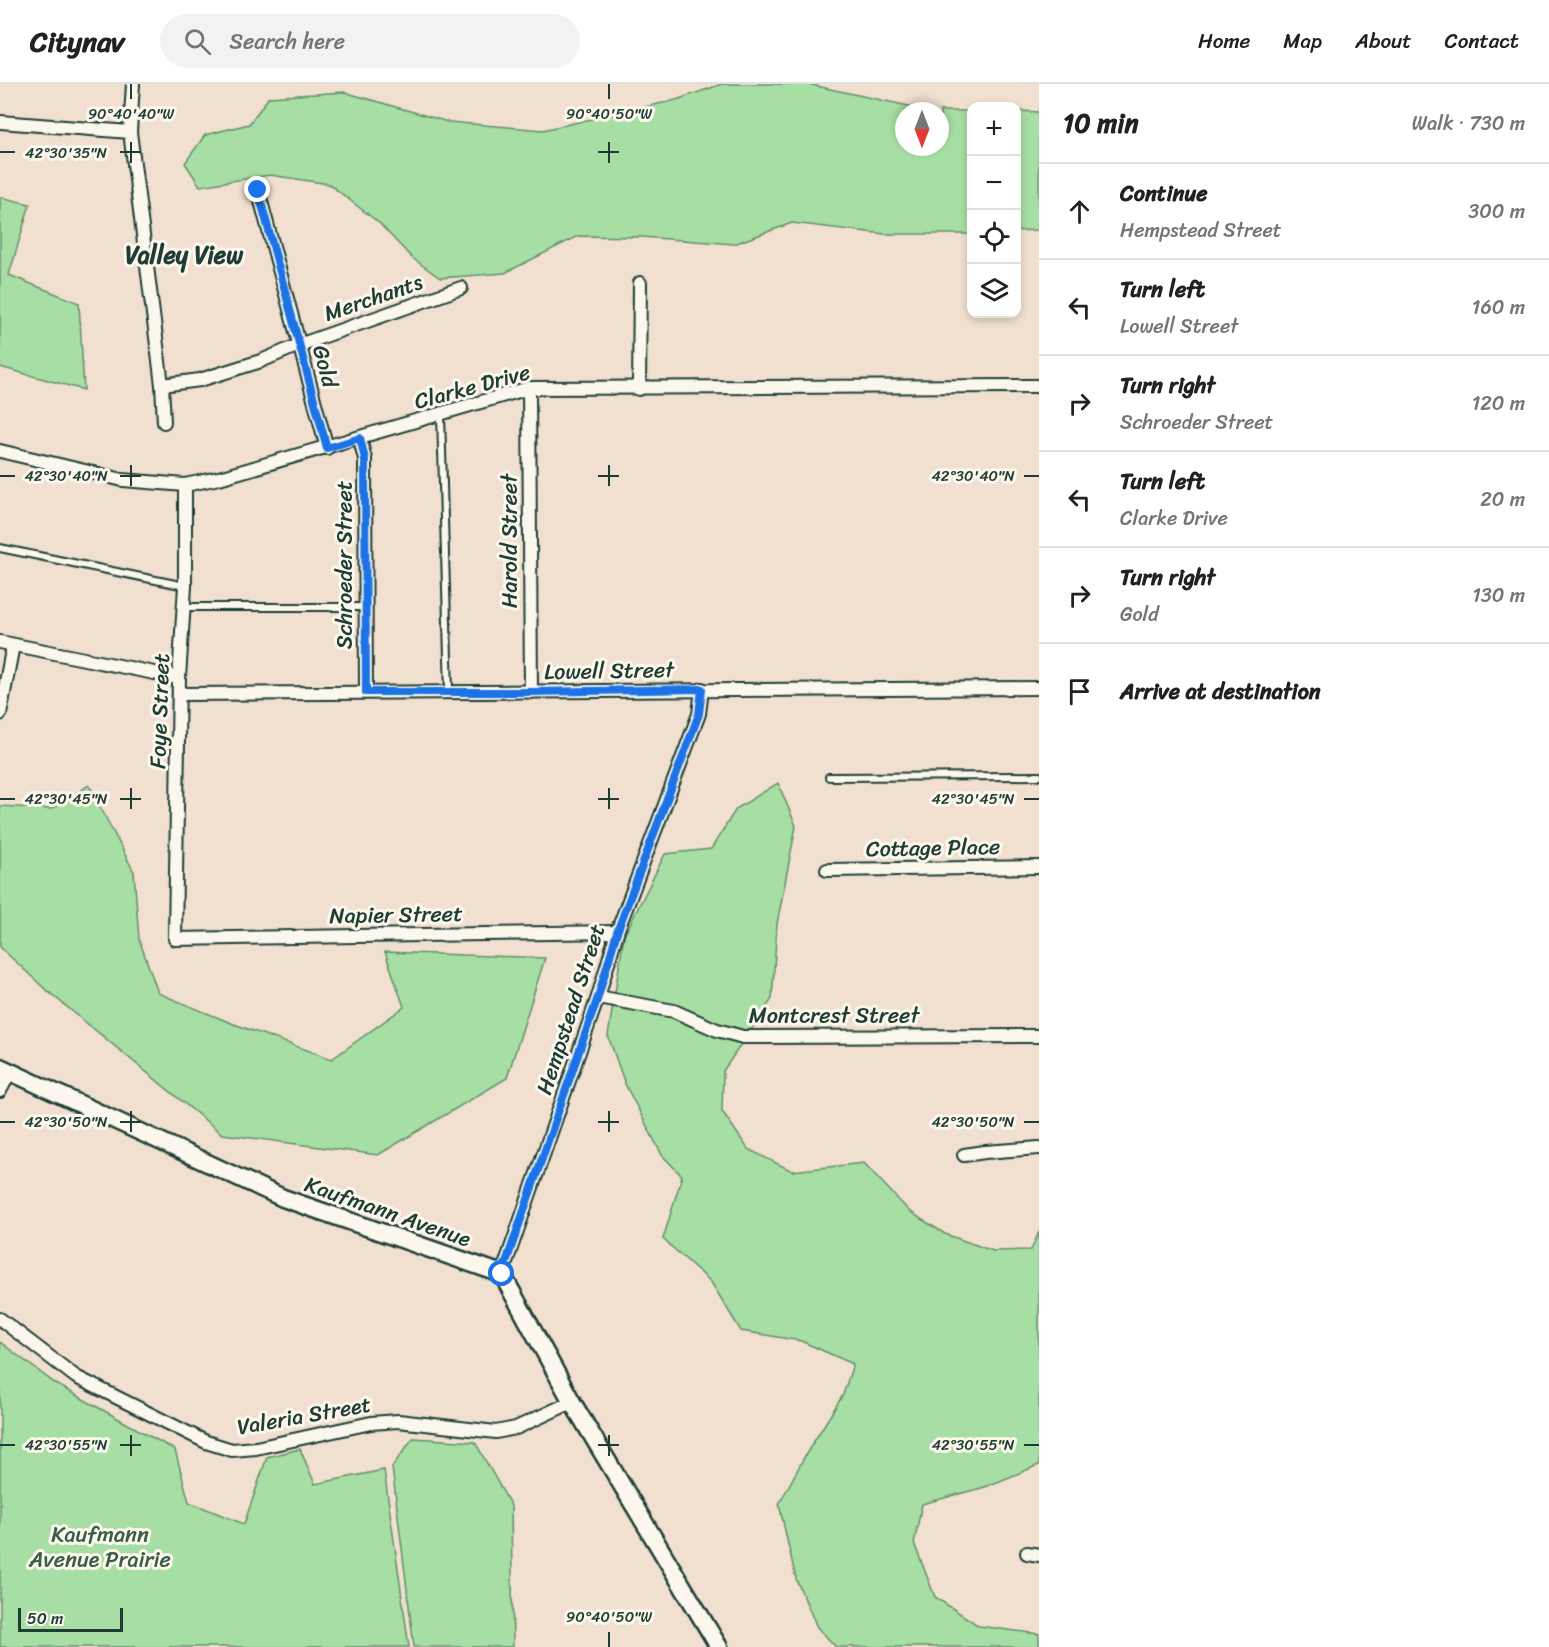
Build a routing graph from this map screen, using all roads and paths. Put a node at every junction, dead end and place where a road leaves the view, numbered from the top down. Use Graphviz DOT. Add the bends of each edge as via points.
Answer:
graph roads {
  1 [pos="133,84"];
  2 [pos="0,122"];
  3 [pos="130,132"];
  4 [pos="258,190"];
  5 [pos="640,283"];
  6 [pos="461,288"];
  7 [pos="298,345"];
  8 [pos="162,386"];
  9 [pos="1039,386"];
  10 [pos="529,388"];
  11 [pos="639,389"];
  12 [pos="441,415"];
  13 [pos="164,422"];
  14 [pos="360,438"];
  15 [pos="327,448"];
  16 [pos="0,451"];
  17 [pos="185,485"];
  18 [pos="0,548"];
  19 [pos="185,586"];
  20 [pos="184,607"];
  21 [pos="366,607"];
  22 [pos="0,642"];
  23 [pos="13,645"];
  24 [pos="179,678"];
  25 [pos="1039,688"];
  26 [pos="702,689"];
  27 [pos="366,692"];
  28 [pos="449,692"];
  29 [pos="531,692"];
  30 [pos="179,694"];
  31 [pos="0,714"];
  32 [pos="1039,776"];
  33 [pos="829,777"];
  34 [pos="1039,867"];
  35 [pos="827,870"];
  36 [pos="617,932"];
  37 [pos="175,939"];
  38 [pos="598,997"];
  39 [pos="1039,1036"];
  40 [pos="5,1070"];
  41 [pos="0,1091"];
  42 [pos="1039,1148"];
  43 [pos="964,1155"];
  44 [pos="502,1274"];
  45 [pos="0,1319"];
  46 [pos="572,1402"];
  47 [pos="719,1647"];
  1 -- 3 [label="street"];
  2 -- 3 [label="street"];
  3 -- 8 [label="street"];
  4 -- 7 [label="street, Gold"];
  5 -- 11 [label="street"];
  6 -- 7 [label="street, Merchants"];
  7 -- 8 [label="street, Merchants" via="200,380"];
  7 -- 15 [label="street, Gold"];
  8 -- 13 [label="street"];
  9 -- 11 [label="street, Clarke Drive"];
  10 -- 11 [label="street, Clarke Drive"];
  10 -- 12 [label="street, Clarke Drive"];
  10 -- 29 [label="street, Harold Street"];
  12 -- 14 [label="street, Clarke Drive"];
  12 -- 28 [label="lane"];
  14 -- 15 [label="street, Clarke Drive"];
  14 -- 21 [label="street, Schroeder Street" via="365,459"];
  15 -- 17 [label="street, Clarke Drive"];
  16 -- 17 [label="street, Clarke Drive" via="123,480"];
  17 -- 19 [label="street, Foye Street"];
  18 -- 19 [label="lane"];
  19 -- 20 [label="street, Foye Street"];
  20 -- 21 [label="lane"];
  20 -- 24 [label="street, Foye Street"];
  21 -- 27 [label="street, Schroeder Street"];
  22 -- 23 [label="street"];
  23 -- 24 [label="street"];
  23 -- 31 [label="street"];
  24 -- 30 [label="street, Foye Street"];
  25 -- 26 [label="street, Lowell Street"];
  26 -- 29 [label="street, Lowell Street"];
  26 -- 36 [label="street, Hempstead Street" via="699,714"];
  27 -- 28 [label="street, Lowell Street"];
  27 -- 30 [label="street, Lowell Street"];
  28 -- 29 [label="street, Lowell Street"];
  30 -- 37 [label="street, Foye Street"];
  32 -- 33 [label="lane"];
  34 -- 35 [label="street, Cottage Place"];
  36 -- 37 [label="street, Napier Street"];
  36 -- 38 [label="street, Hempstead Street"];
  38 -- 39 [label="street, Montcrest Street" via="674,1011 743,1037"];
  38 -- 44 [label="street, Hempstead Street"];
  40 -- 41 [label="street"];
  40 -- 44 [label="main road, Kaufmann Avenue" via="283,1198"];
  42 -- 43 [label="street"];
  44 -- 46 [label="main road"];
  45 -- 46 [label="street, Valeria Street" via="76,1377 206,1442 232,1450 398,1421 496,1432 516,1428"];
  46 -- 47 [label="main road"];
}
